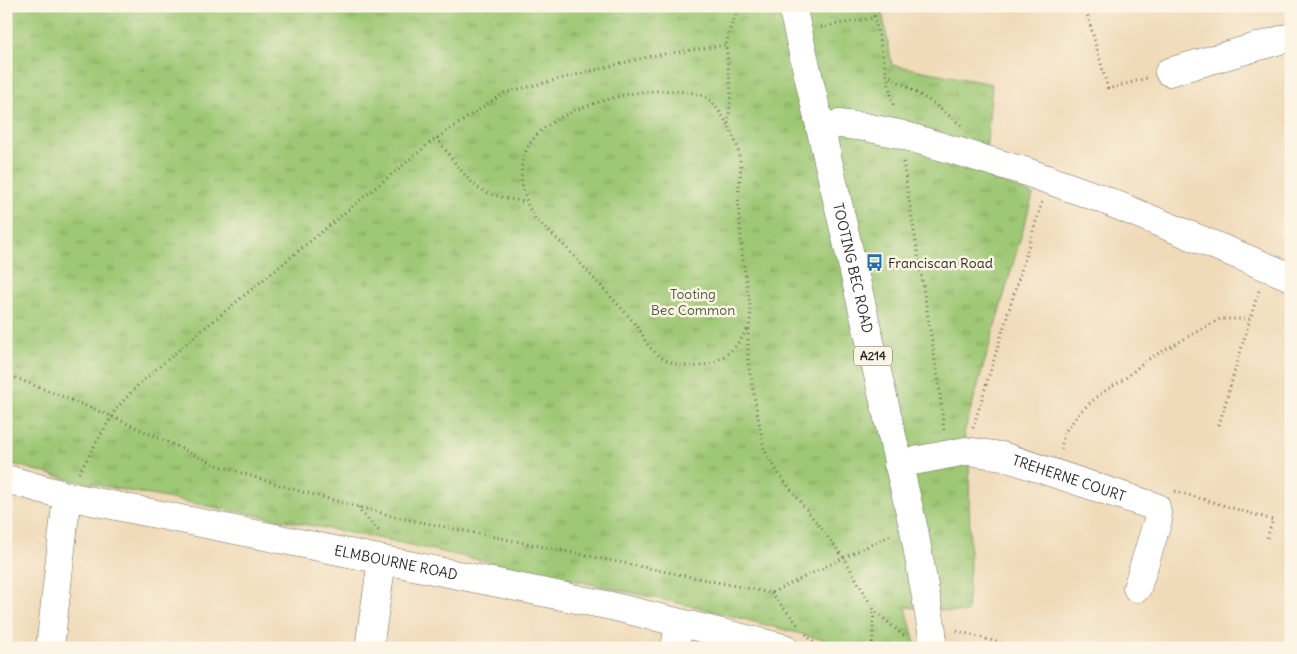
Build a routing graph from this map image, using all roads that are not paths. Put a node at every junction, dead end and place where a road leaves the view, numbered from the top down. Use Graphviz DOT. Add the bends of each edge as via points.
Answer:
graph roads {
  1 [pos="792,6"];
  2 [pos="1291,37"];
  3 [pos="1169,72"];
  4 [pos="820,128"];
  5 [pos="1279,272"];
  6 [pos="898,464"];
  7 [pos="6,479"];
  8 [pos="67,496"];
  9 [pos="385,550"];
  10 [pos="1137,588"];
  11 [pos="677,635"];
  12 [pos="50,648"];
  13 [pos="369,648"];
  14 [pos="784,648"];
  15 [pos="933,648"];
  1 -- 4 [label="main road, TOOTING BEC ROAD / A214"];
  2 -- 3 [label="main road"];
  4 -- 5 [label="main road" via="839,124 865,126 975,156 1102,198"];
  4 -- 6 [label="main road, TOOTING BEC ROAD / A214"];
  6 -- 10 [label="main road, TREHERNE COURT" via="955,444 1002,456 1156,507 1158,520"];
  6 -- 15 [label="main road, TOOTING BEC ROAD / A214" via="914,530"];
  7 -- 8 [label="main road, ELMBOURNE ROAD"];
  8 -- 9 [label="main road, ELMBOURNE ROAD"];
  8 -- 12 [label="main road"];
  9 -- 11 [label="main road, ELMBOURNE ROAD" via="611,606"];
  9 -- 13 [label="main road"];
  11 -- 14 [label="main road, ELMBOURNE ROAD"];
}
